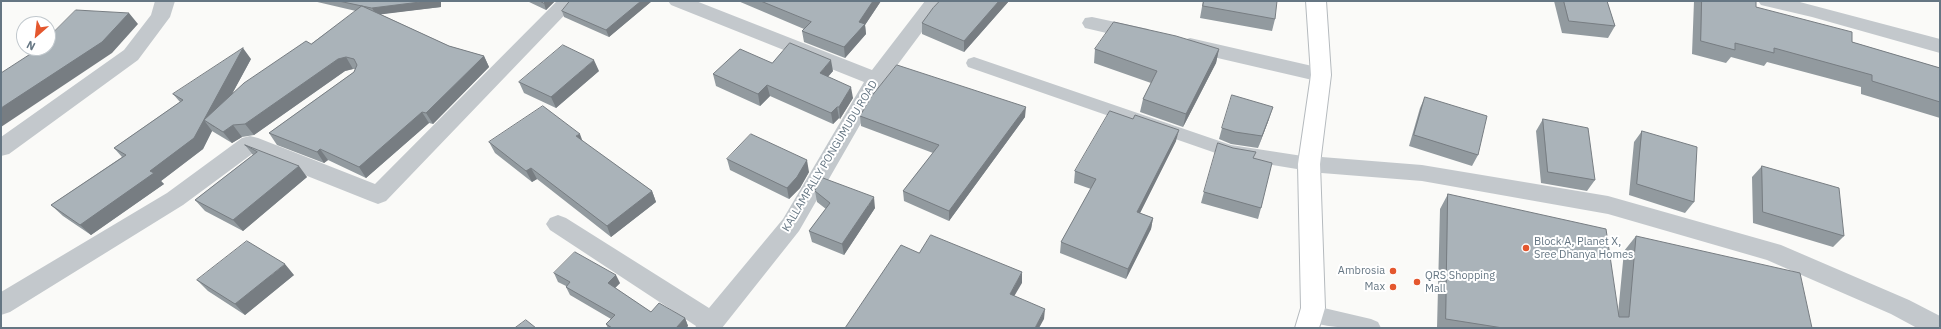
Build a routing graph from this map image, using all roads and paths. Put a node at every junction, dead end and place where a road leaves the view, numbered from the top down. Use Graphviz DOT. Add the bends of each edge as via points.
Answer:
graph roads {
  1 [pos="165,1"];
  2 [pos="568,1"];
  3 [pos="678,1"];
  4 [pos="935,1"];
  5 [pos="1316,1"];
  6 [pos="1768,1"];
  7 [pos="1092,23"];
  8 [pos="1940,46"];
  9 [pos="974,63"];
  10 [pos="1321,75"];
  11 [pos="876,79"];
  12 [pos="276,133"];
  13 [pos="256,146"];
  14 [pos="1,148"];
  15 [pos="1309,164"];
  16 [pos="558,224"];
  17 [pos="1,305"];
  18 [pos="1309,321"];
  19 [pos="710,325"];
  20 [pos="1370,328"];
  21 [pos="1940,328"];
  1 -- 14 [label="street" via="160,17 132,55"];
  2 -- 13 [label="street" via="378,195"];
  3 -- 11 [label="street"];
  4 -- 11 [label="street, KALLAMPALLY PONGUMUDU ROAD"];
  5 -- 10 [label="main road"];
  6 -- 8 [label="street"];
  7 -- 10 [label="street"];
  9 -- 15 [label="lane" via="1230,151"];
  10 -- 15 [label="main road"];
  11 -- 19 [label="street, KALLAMPALLY PONGUMUDU ROAD" via="791,225"];
  12 -- 13 [label="street"];
  13 -- 17 [label="street" via="250,144 175,199"];
  15 -- 18 [label="main road" via="1313,308"];
  15 -- 21 [label="street" via="1422,173 1608,205 1773,252 1900,307"];
  16 -- 19 [label="street"];
  18 -- 20 [label="lane"];
}
